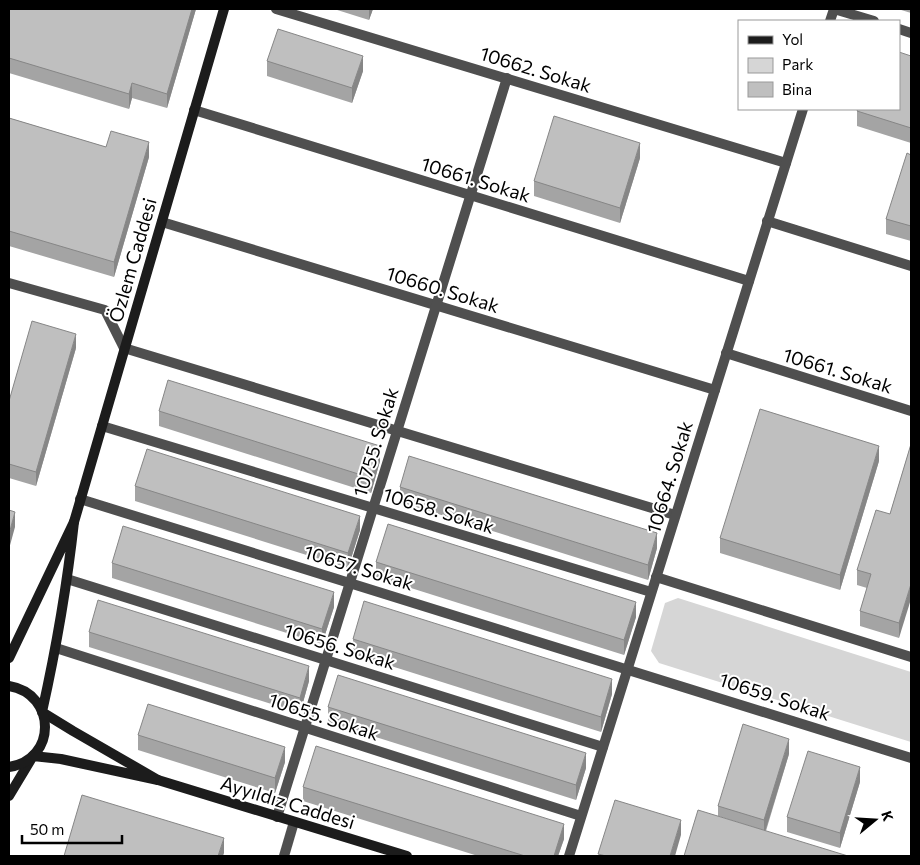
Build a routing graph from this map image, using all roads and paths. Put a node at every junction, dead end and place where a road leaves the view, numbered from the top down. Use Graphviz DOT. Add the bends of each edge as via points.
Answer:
graph roads {
  1 [pos="224,9"];
  2 [pos="276,9"];
  3 [pos="834,9"];
  4 [pos="871,20"];
  5 [pos="507,78"];
  6 [pos="194,110"];
  7 [pos="803,110"];
  8 [pos="786,162"];
  9 [pos="470,196"];
  10 [pos="768,221"];
  11 [pos="162,222"];
  12 [pos="911,266"];
  13 [pos="748,282"];
  14 [pos="9,283"];
  15 [pos="436,305"];
  16 [pos="124,348"];
  17 [pos="726,353"];
  18 [pos="715,390"];
  19 [pos="911,411"];
  20 [pos="102,426"];
  21 [pos="397,431"];
  22 [pos="80,498"];
  23 [pos="373,508"];
  24 [pos="675,515"];
  25 [pos="74,522"];
  26 [pos="656,577"];
  27 [pos="67,579"];
  28 [pos="350,582"];
  29 [pos="651,592"];
  30 [pos="56,648"];
  31 [pos="911,657"];
  32 [pos="9,658"];
  33 [pos="326,660"];
  34 [pos="628,668"];
  35 [pos="9,686"];
  36 [pos="42,712"];
  37 [pos="305,728"];
  38 [pos="603,746"];
  39 [pos="33,756"];
  40 [pos="911,758"];
  41 [pos="9,767"];
  42 [pos="158,780"];
  43 [pos="9,796"];
  44 [pos="581,816"];
  45 [pos="277,817"];
  46 [pos="294,822"];
  47 [pos="284,856"];
  48 [pos="407,856"];
  49 [pos="569,856"];
  1 -- 6 [label="street, Özlem Caddesi"];
  2 -- 5 [label="street, 10662. Sokak"];
  3 -- 4 [label="street"];
  5 -- 8 [label="street, 10662. Sokak"];
  5 -- 9 [label="street, 10755. Sokak"];
  6 -- 9 [label="street, 10661. Sokak"];
  6 -- 11 [label="street, Özlem Caddesi"];
  7 -- 8 [label="street, 10664. Sokak"];
  8 -- 10 [label="street, 10664. Sokak"];
  9 -- 13 [label="street, 10661. Sokak"];
  9 -- 15 [label="street, 10755. Sokak"];
  10 -- 12 [label="street"];
  10 -- 13 [label="street, 10664. Sokak"];
  11 -- 15 [label="street, 10660. Sokak"];
  11 -- 16 [label="street, Özlem Caddesi"];
  13 -- 17 [label="street, 10664. Sokak"];
  14 -- 16 [label="street" via="105,310"];
  15 -- 18 [label="street, 10660. Sokak"];
  15 -- 21 [label="street, 10755. Sokak"];
  16 -- 20 [label="street, Özlem Caddesi"];
  16 -- 21 [label="street"];
  17 -- 18 [label="street, 10664. Sokak"];
  17 -- 19 [label="street, 10661. Sokak"];
  18 -- 24 [label="street, 10664. Sokak"];
  20 -- 22 [label="street, Özlem Caddesi"];
  20 -- 23 [label="street, 10658. Sokak"];
  21 -- 23 [label="street, 10755. Sokak"];
  21 -- 24 [label="street"];
  22 -- 25 [label="street, Özlem Caddesi"];
  22 -- 28 [label="street, 10657. Sokak"];
  23 -- 28 [label="street, 10755. Sokak"];
  23 -- 29 [label="street, 10658. Sokak"];
  24 -- 26 [label="street, 10664. Sokak"];
  25 -- 27 [label="street, Özlem Caddesi"];
  25 -- 32 [label="street, Özlem Caddesi"];
  26 -- 29 [label="street, 10664. Sokak"];
  26 -- 31 [label="street"];
  27 -- 30 [label="street, Özlem Caddesi"];
  27 -- 33 [label="street, 10656. Sokak"];
  28 -- 33 [label="street, 10755. Sokak"];
  28 -- 34 [label="street, 10657. Sokak"];
  29 -- 34 [label="street, 10664. Sokak"];
  30 -- 36 [label="street, Özlem Caddesi"];
  30 -- 37 [label="street, 10655. Sokak"];
  33 -- 37 [label="street, 10755. Sokak"];
  33 -- 38 [label="street, 10656. Sokak"];
  34 -- 38 [label="street, 10664. Sokak"];
  34 -- 40 [label="street, 10659. Sokak"];
  35 -- 36 [label="street" via="27,693"];
  36 -- 39 [label="street, Özlem Caddesi" via="44,736"];
  36 -- 42 [label="street, Ayyıldız Caddesi"];
  37 -- 44 [label="street, 10655. Sokak"];
  37 -- 45 [label="street, 10755. Sokak"];
  38 -- 44 [label="street, 10664. Sokak"];
  39 -- 41 [label="street" via="23,764"];
  39 -- 42 [label="street, Ayyıldız Caddesi" via="61,758"];
  39 -- 43 [label="street"];
  42 -- 45 [label="street, Ayyıldız Caddesi"];
  44 -- 49 [label="street, 10664. Sokak"];
  45 -- 46 [label="street, Ayyıldız Caddesi"];
  46 -- 47 [label="street"];
  46 -- 48 [label="street, Ayyıldız Caddesi"];
}
